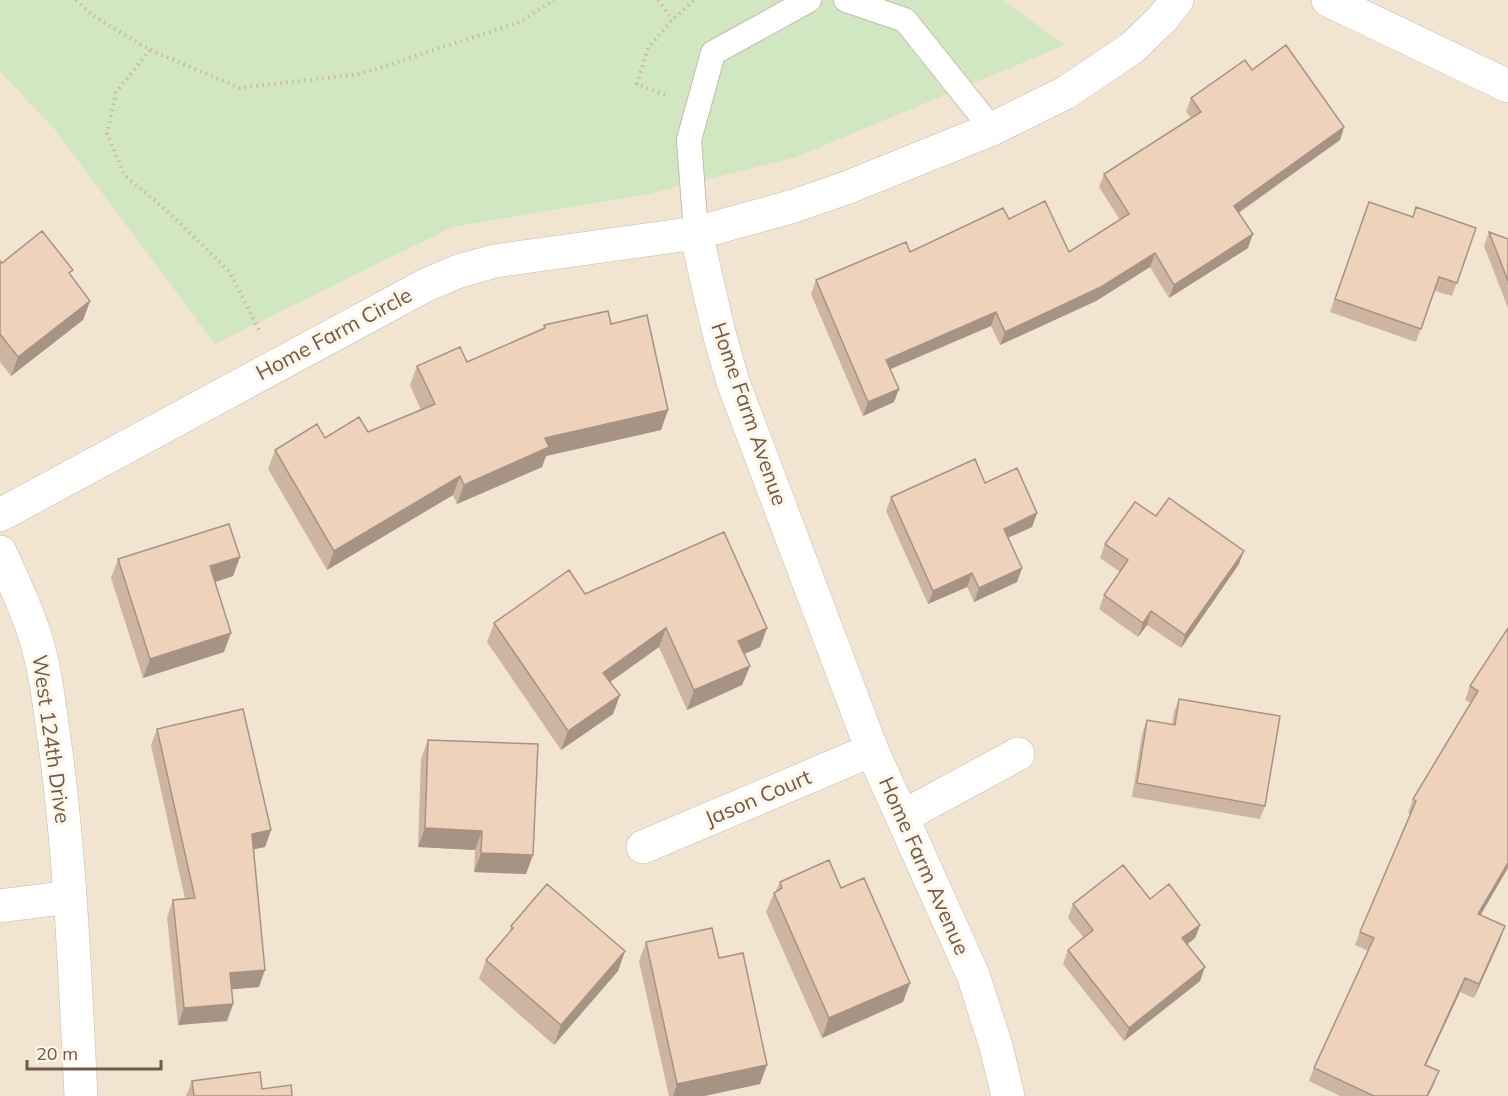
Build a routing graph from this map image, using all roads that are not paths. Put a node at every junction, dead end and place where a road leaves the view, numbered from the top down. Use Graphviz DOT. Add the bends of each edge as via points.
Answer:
graph roads {
  1 [pos="809,0"];
  2 [pos="846,0"];
  3 [pos="1177,0"];
  4 [pos="1328,0"];
  5 [pos="1508,86"];
  6 [pos="992,129"];
  7 [pos="696,232"];
  8 [pos="0,515"];
  9 [pos="0,552"];
  10 [pos="872,750"];
  11 [pos="1018,754"];
  12 [pos="902,817"];
  13 [pos="644,847"];
  14 [pos="70,897"];
  15 [pos="0,906"];
  16 [pos="81,1096"];
  17 [pos="1008,1096"];
  1 -- 7 [label="lane" via="713,53 689,140"];
  2 -- 6 [label="lane" via="905,20"];
  3 -- 6 [label="street" via="1132,48 1065,93"];
  4 -- 5 [label="street"];
  6 -- 7 [label="street" via="846,188"];
  7 -- 8 [label="street, Home Farm Circle" via="495,261 459,271 426,285"];
  7 -- 10 [label="street, Home Farm Avenue" via="733,382"];
  9 -- 14 [label="street, West 124th Drive" via="35,636 46,680"];
  10 -- 12 [label="street, Home Farm Avenue"];
  10 -- 13 [label="street, Jason Court"];
  11 -- 12 [label="street"];
  12 -- 17 [label="street, Home Farm Avenue" via="973,975"];
  14 -- 15 [label="street"];
  14 -- 16 [label="street, West 124th Drive"];
}
